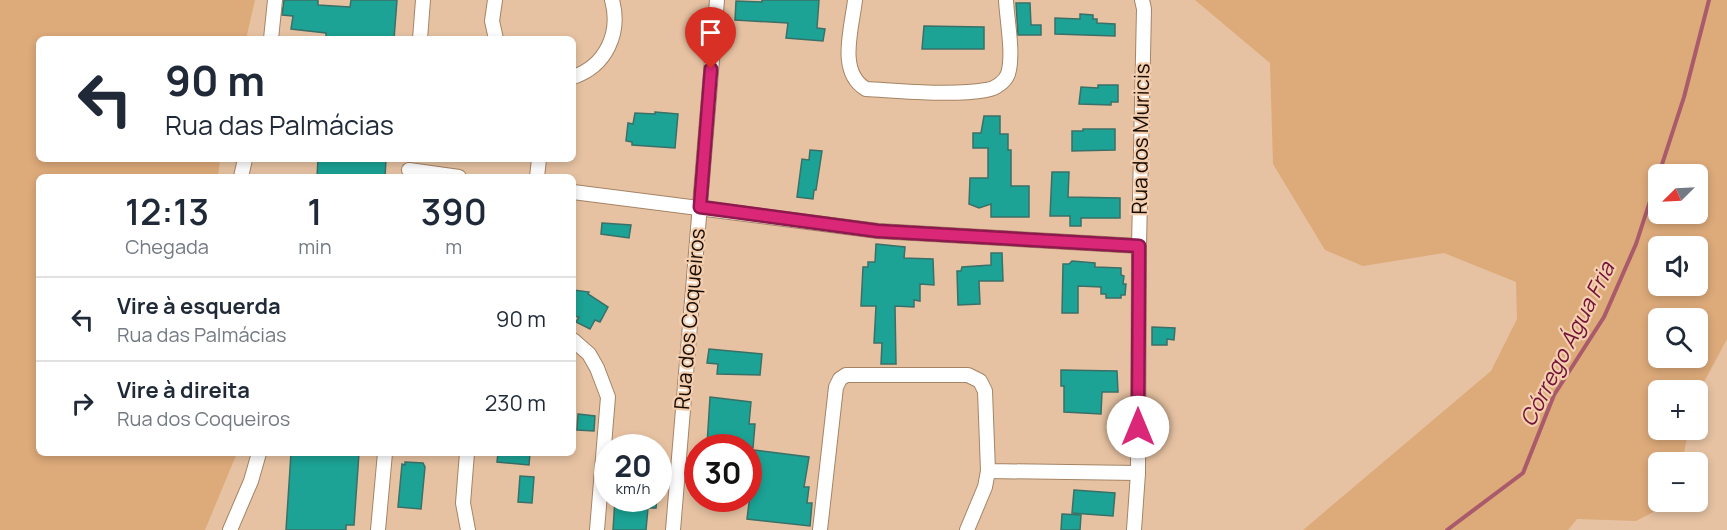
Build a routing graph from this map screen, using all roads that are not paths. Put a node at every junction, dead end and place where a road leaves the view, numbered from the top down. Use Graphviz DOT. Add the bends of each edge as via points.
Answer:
graph roads {
  1 [pos="275,0"];
  2 [pos="423,0"];
  3 [pos="495,0"];
  4 [pos="612,0"];
  5 [pos="717,0"];
  6 [pos="855,0"];
  7 [pos="1006,0"];
  8 [pos="1142,0"];
  9 [pos="270,36"];
  10 [pos="420,36"];
  11 [pos="495,36"];
  12 [pos="576,75"];
  13 [pos="410,169"];
  14 [pos="441,174"];
  15 [pos="576,192"];
  16 [pos="700,207"];
  17 [pos="1139,246"];
  18 [pos="576,343"];
  19 [pos="258,456"];
  20 [pos="385,456"];
  21 [pos="467,456"];
  22 [pos="988,471"];
  23 [pos="1138,473"];
  24 [pos="230,530"];
  25 [pos="378,530"];
  26 [pos="468,530"];
  27 [pos="597,530"];
  28 [pos="673,530"];
  29 [pos="820,530"];
  30 [pos="967,530"];
  31 [pos="1134,530"];
  1 -- 9 [label="street"];
  2 -- 10 [label="street"];
  3 -- 11 [label="street" via="492,21"];
  4 -- 12 [label="street" via="615,23 610,44 598,62"];
  5 -- 16 [label="street, Rua dos Coqueiros"];
  6 -- 7 [label="street" via="849,68 858,84 866,89 924,92 987,90 1003,81 1010,62"];
  8 -- 17 [label="street, Rua dos Muricis"];
  13 -- 14 [label="street"];
  15 -- 16 [label="street"];
  16 -- 17 [label="street" via="878,231"];
  16 -- 28 [label="street, Rua dos Coqueiros"];
  17 -- 23 [label="street, Rua dos Muricis"];
  18 -- 27 [label="street" via="597,368 608,397"];
  19 -- 24 [label="street"];
  20 -- 25 [label="street"];
  21 -- 26 [label="street" via="463,503"];
  22 -- 23 [label="street"];
  22 -- 29 [label="street" via="985,391 980,381 968,375 846,375 836,387"];
  22 -- 30 [label="street"];
  23 -- 31 [label="street, Rua dos Muricis"];
}
